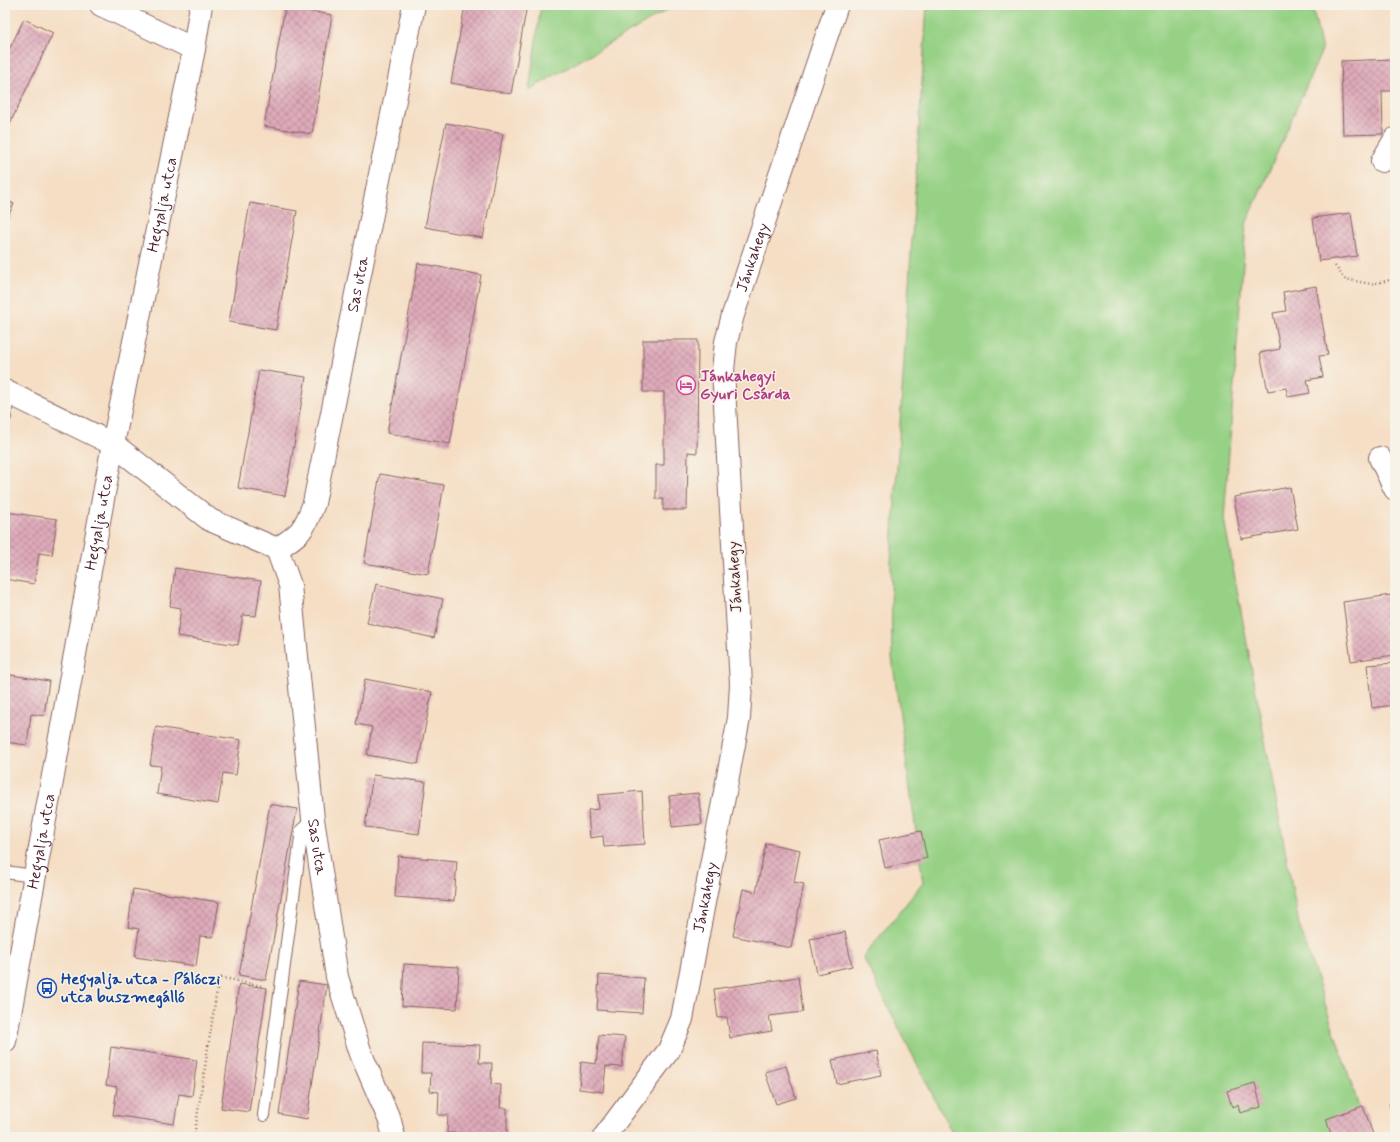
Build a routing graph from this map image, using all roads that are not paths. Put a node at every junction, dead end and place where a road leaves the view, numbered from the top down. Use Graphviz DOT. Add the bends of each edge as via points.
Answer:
graph roads {
  1 [pos="100,5"];
  2 [pos="201,5"];
  3 [pos="414,5"];
  4 [pos="837,5"];
  5 [pos="194,50"];
  6 [pos="1395,139"];
  7 [pos="1382,161"];
  8 [pos="7,392"];
  9 [pos="5,417"];
  10 [pos="113,444"];
  11 [pos="1380,458"];
  12 [pos="1395,489"];
  13 [pos="276,549"];
  14 [pos="313,819"];
  15 [pos="5,872"];
  16 [pos="34,876"];
  17 [pos="5,1041"];
  18 [pos="264,1114"];
  19 [pos="394,1137"];
  20 [pos="604,1137"];
  1 -- 5 [label="street"];
  2 -- 5 [label="street, Hegyalja utca"];
  3 -- 13 [label="street, Sas utca" via="314,503 300,533"];
  4 -- 20 [label="street, Jánkahegy" via="732,315 726,342 723,370 741,684 739,718 682,1019 670,1050"];
  5 -- 10 [label="street, Hegyalja utca"];
  6 -- 7 [label="street"];
  8 -- 9 [label="lane"];
  8 -- 10 [label="street"];
  10 -- 13 [label="street" via="210,520"];
  10 -- 16 [label="street, Hegyalja utca"];
  11 -- 12 [label="street"];
  13 -- 14 [label="street, Sas utca" via="290,585"];
  14 -- 18 [label="lane" via="302,830"];
  14 -- 19 [label="street, Sas utca" via="337,978 359,1048 390,1121"];
  15 -- 16 [label="lane"];
  16 -- 17 [label="street, Hegyalja utca"];
}
